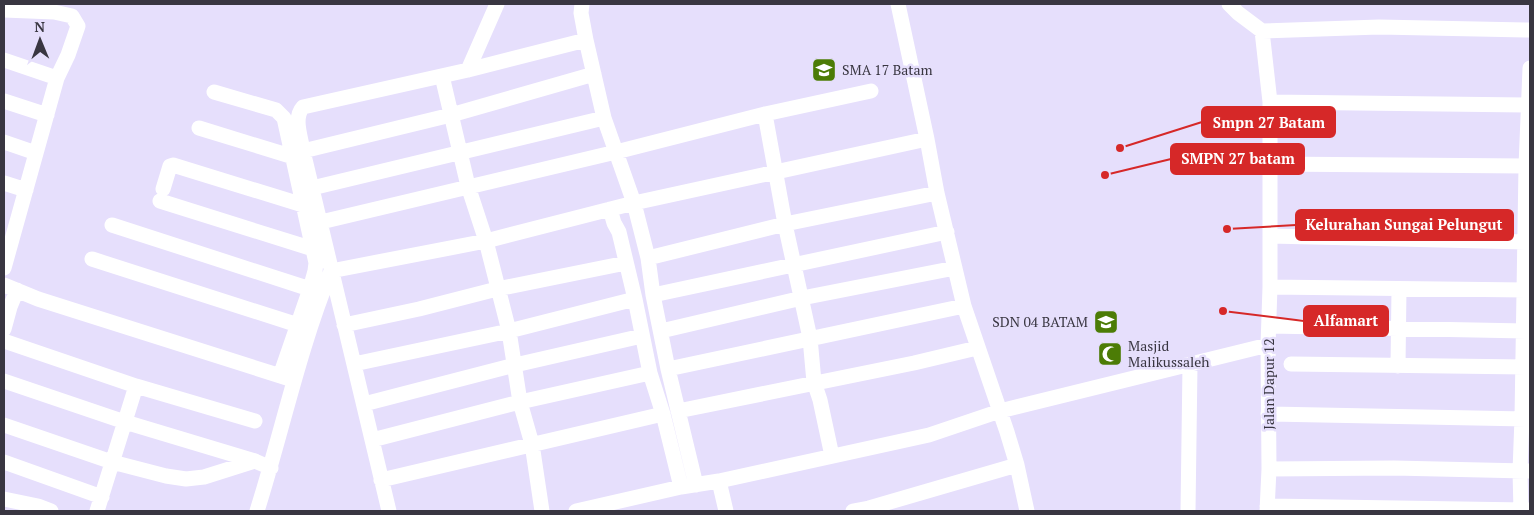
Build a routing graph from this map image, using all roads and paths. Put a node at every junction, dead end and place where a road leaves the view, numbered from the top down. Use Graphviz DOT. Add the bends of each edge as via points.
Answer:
graph roads {
  1 [pos="497,4"];
  2 [pos="582,4"];
  3 [pos="898,4"];
  4 [pos="1229,4"];
  5 [pos="4,10"];
  6 [pos="1530,30"];
  7 [pos="1262,31"];
  8 [pos="586,40"];
  9 [pos="4,60"];
  10 [pos="1530,68"];
  11 [pos="468,70"];
  12 [pos="594,74"];
  13 [pos="442,76"];
  14 [pos="57,78"];
  15 [pos="871,90"];
  16 [pos="214,92"];
  17 [pos="4,100"];
  18 [pos="1270,102"];
  19 [pos="1528,105"];
  20 [pos="765,114"];
  21 [pos="47,115"];
  22 [pos="451,116"];
  23 [pos="604,118"];
  24 [pos="199,128"];
  25 [pos="927,139"];
  26 [pos="4,142"];
  27 [pos="461,152"];
  28 [pos="616,152"];
  29 [pos="36,153"];
  30 [pos="301,156"];
  31 [pos="1270,164"];
  32 [pos="1526,166"];
  33 [pos="775,172"];
  34 [pos="4,183"];
  35 [pos="468,186"];
  36 [pos="312,188"];
  37 [pos="26,190"];
  38 [pos="938,193"];
  39 [pos="634,203"];
  40 [pos="310,205"];
  41 [pos="610,209"];
  42 [pos="321,222"];
  43 [pos="785,224"];
  44 [pos="10,225"];
  45 [pos="112,225"];
  46 [pos="947,232"];
  47 [pos="1270,236"];
  48 [pos="486,241"];
  49 [pos="1528,242"];
  50 [pos="320,248"];
  51 [pos="648,258"];
  52 [pos="92,259"];
  53 [pos="626,263"];
  54 [pos="794,266"];
  55 [pos="4,268"];
  56 [pos="955,268"];
  57 [pos="331,271"];
  58 [pos="1270,287"];
  59 [pos="10,288"];
  60 [pos="310,289"];
  61 [pos="497,289"];
  62 [pos="1400,289"];
  63 [pos="1527,290"];
  64 [pos="653,295"];
  65 [pos="802,298"];
  66 [pos="635,299"];
  67 [pos="964,306"];
  68 [pos="344,325"];
  69 [pos="298,326"];
  70 [pos="1269,326"];
  71 [pos="1400,328"];
  72 [pos="4,329"];
  73 [pos="509,331"];
  74 [pos="661,331"];
  75 [pos="1527,331"];
  76 [pos="642,336"];
  77 [pos="810,338"];
  78 [pos="4,341"];
  79 [pos="1268,345"];
  80 [pos="978,348"];
  81 [pos="354,364"];
  82 [pos="1190,364"];
  83 [pos="1291,364"];
  84 [pos="515,365"];
  85 [pos="1398,366"];
  86 [pos="1526,367"];
  87 [pos="668,369"];
  88 [pos="650,373"];
  89 [pos="280,376"];
  90 [pos="295,380"];
  91 [pos="4,381"];
  92 [pos="814,382"];
  93 [pos="136,386"];
  94 [pos="520,402"];
  95 [pos="364,404"];
  96 [pos="678,411"];
  97 [pos="1000,411"];
  98 [pos="663,414"];
  99 [pos="1268,414"];
  100 [pos="1526,418"];
  101 [pos="255,421"];
  102 [pos="125,422"];
  103 [pos="4,425"];
  104 [pos="372,440"];
  105 [pos="532,444"];
  106 [pos="832,456"];
  107 [pos="255,461"];
  108 [pos="4,462"];
  109 [pos="112,462"];
  110 [pos="1017,465"];
  111 [pos="271,468"];
  112 [pos="1269,469"];
  113 [pos="1525,471"];
  114 [pos="381,480"];
  115 [pos="719,482"];
  116 [pos="688,486"];
  117 [pos="4,499"];
  118 [pos="99,504"];
  119 [pos="1267,508"];
  120 [pos="869,510"];
  121 [pos="1524,510"];
  122 [pos="51,511"];
  123 [pos="257,511"];
  124 [pos="389,511"];
  125 [pos="542,511"];
  126 [pos="576,511"];
  127 [pos="726,511"];
  128 [pos="853,511"];
  129 [pos="1027,511"];
  130 [pos="1188,511"];
  1 -- 11 [label="street"];
  2 -- 8 [label="street"];
  3 -- 25 [label="street"];
  4 -- 7 [label="street"];
  5 -- 14 [label="street" via="72,16 78,26"];
  6 -- 7 [label="street" via="1379,27"];
  7 -- 18 [label="street, Jalan Dapur 12"];
  8 -- 11 [label="street"];
  8 -- 12 [label="street"];
  9 -- 14 [label="street"];
  10 -- 19 [label="street"];
  11 -- 13 [label="street"];
  12 -- 22 [label="street"];
  12 -- 23 [label="street"];
  13 -- 22 [label="street"];
  13 -- 30 [label="street" via="303,106 298,117"];
  14 -- 21 [label="street"];
  15 -- 20 [label="street"];
  16 -- 30 [label="street" via="276,110 284,118"];
  17 -- 21 [label="street"];
  18 -- 19 [label="street"];
  18 -- 31 [label="street, Jalan Dapur 12"];
  19 -- 32 [label="street"];
  20 -- 28 [label="street"];
  20 -- 33 [label="street"];
  21 -- 29 [label="street"];
  22 -- 27 [label="street"];
  22 -- 30 [label="street"];
  23 -- 27 [label="street"];
  23 -- 28 [label="street"];
  24 -- 30 [label="street"];
  25 -- 33 [label="street"];
  25 -- 38 [label="street"];
  26 -- 29 [label="street"];
  27 -- 35 [label="street"];
  27 -- 36 [label="street"];
  28 -- 35 [label="street"];
  28 -- 39 [label="street"];
  29 -- 37 [label="street"];
  30 -- 36 [label="street"];
  30 -- 40 [label="street"];
  31 -- 32 [label="street"];
  31 -- 47 [label="street, Jalan Dapur 12"];
  32 -- 49 [label="street"];
  33 -- 39 [label="street"];
  33 -- 43 [label="street"];
  34 -- 37 [label="street"];
  35 -- 42 [label="street"];
  35 -- 48 [label="street"];
  36 -- 40 [label="street"];
  37 -- 44 [label="street"];
  38 -- 43 [label="street"];
  38 -- 46 [label="street"];
  39 -- 41 [label="street"];
  39 -- 51 [label="street"];
  40 -- 42 [label="street"];
  40 -- 50 [label="street"];
  40 -- 50 [label="street" via="173,165 162,195"];
  41 -- 48 [label="street"];
  41 -- 53 [label="street"];
  42 -- 50 [label="street"];
  43 -- 51 [label="street"];
  43 -- 54 [label="street"];
  44 -- 55 [label="street"];
  45 -- 60 [label="street"];
  46 -- 54 [label="street"];
  46 -- 56 [label="street"];
  47 -- 49 [label="street"];
  47 -- 58 [label="street, Jalan Dapur 12"];
  48 -- 57 [label="street"];
  48 -- 61 [label="street"];
  49 -- 63 [label="street"];
  50 -- 57 [label="street"];
  50 -- 60 [label="street"];
  51 -- 64 [label="street"];
  52 -- 69 [label="street"];
  53 -- 61 [label="street"];
  53 -- 66 [label="street"];
  54 -- 64 [label="street"];
  54 -- 65 [label="street"];
  56 -- 65 [label="street"];
  56 -- 67 [label="street"];
  57 -- 68 [label="street"];
  57 -- 90 [label="street"];
  58 -- 62 [label="street"];
  58 -- 70 [label="street, Jalan Dapur 12"];
  59 -- 72 [label="street" via="10,307"];
  59 -- 89 [label="street"];
  60 -- 69 [label="street"];
  61 -- 68 [label="street"];
  61 -- 73 [label="street"];
  62 -- 63 [label="street"];
  62 -- 71 [label="street"];
  63 -- 75 [label="street"];
  64 -- 74 [label="street"];
  65 -- 74 [label="street"];
  65 -- 77 [label="street"];
  66 -- 73 [label="street"];
  66 -- 76 [label="street"];
  67 -- 77 [label="street"];
  67 -- 80 [label="street"];
  68 -- 81 [label="street"];
  69 -- 89 [label="street"];
  70 -- 71 [label="street"];
  70 -- 79 [label="street, Jalan Dapur 12"];
  71 -- 75 [label="street"];
  71 -- 85 [label="street"];
  73 -- 81 [label="street"];
  73 -- 84 [label="street"];
  74 -- 87 [label="street"];
  75 -- 86 [label="street"];
  76 -- 84 [label="street"];
  76 -- 88 [label="street"];
  77 -- 87 [label="street"];
  77 -- 92 [label="street"];
  78 -- 93 [label="street"];
  79 -- 82 [label="street"];
  79 -- 99 [label="street, Jalan Dapur 12"];
  80 -- 92 [label="street"];
  80 -- 97 [label="street"];
  81 -- 95 [label="street"];
  82 -- 97 [label="street"];
  82 -- 130 [label="street"];
  83 -- 85 [label="street"];
  84 -- 94 [label="street"];
  84 -- 95 [label="street"];
  85 -- 86 [label="street"];
  86 -- 100 [label="street"];
  87 -- 96 [label="street"];
  88 -- 94 [label="street"];
  88 -- 98 [label="street"];
  89 -- 90 [label="street"];
  90 -- 111 [label="street"];
  91 -- 102 [label="street"];
  92 -- 96 [label="street"];
  92 -- 106 [label="street"];
  93 -- 101 [label="street"];
  93 -- 102 [label="street"];
  94 -- 104 [label="street"];
  94 -- 105 [label="street"];
  95 -- 104 [label="street"];
  96 -- 116 [label="street"];
  97 -- 106 [label="street" via="929,435"];
  97 -- 110 [label="street"];
  98 -- 105 [label="street"];
  98 -- 116 [label="street"];
  99 -- 100 [label="street"];
  99 -- 112 [label="street, Jalan Dapur 12"];
  100 -- 113 [label="street"];
  102 -- 107 [label="street"];
  102 -- 109 [label="street"];
  103 -- 109 [label="street"];
  104 -- 114 [label="street"];
  105 -- 114 [label="street"];
  105 -- 125 [label="street"];
  106 -- 115 [label="street"];
  107 -- 109 [label="street" via="204,478 186,479"];
  107 -- 111 [label="street"];
  108 -- 118 [label="street"];
  109 -- 118 [label="street"];
  110 -- 120 [label="street"];
  110 -- 129 [label="street"];
  111 -- 123 [label="street"];
  112 -- 113 [label="street"];
  112 -- 119 [label="street, Jalan Dapur 12"];
  113 -- 121 [label="street"];
  114 -- 124 [label="street"];
  115 -- 116 [label="street"];
  115 -- 127 [label="street"];
  116 -- 126 [label="street"];
  117 -- 122 [label="street"];
  119 -- 121 [label="street"];
  120 -- 128 [label="street"];
}
